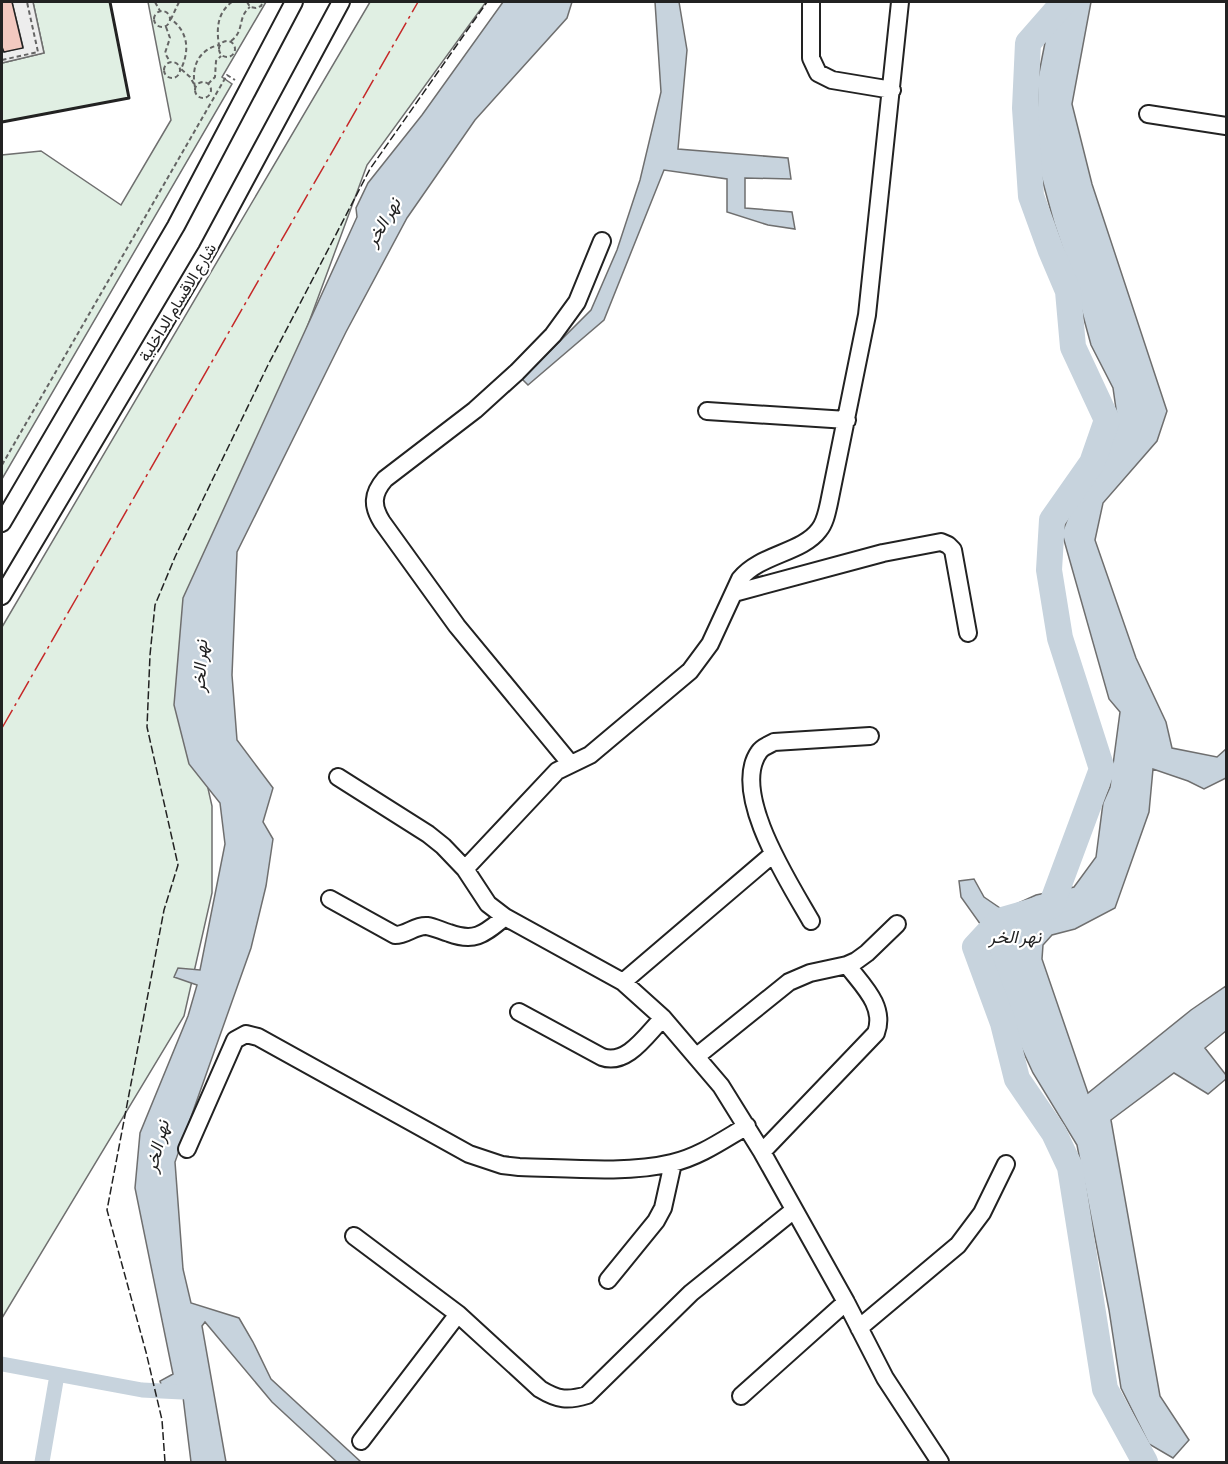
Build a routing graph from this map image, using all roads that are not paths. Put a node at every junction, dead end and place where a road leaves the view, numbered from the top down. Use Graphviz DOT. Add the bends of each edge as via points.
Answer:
graph roads {
  1 [pos="294,2"];
  2 [pos="342,2"];
  3 [pos="811,2"];
  4 [pos="900,2"];
  5 [pos="892,90"];
  6 [pos="1148,114"];
  7 [pos="1227,126"];
  8 [pos="602,241"];
  9 [pos="706,411"];
  10 [pos="847,420"];
  11 [pos="2,522"];
  12 [pos="734,593"];
  13 [pos="2,596"];
  14 [pos="968,633"];
  15 [pos="870,736"];
  16 [pos="570,763"];
  17 [pos="338,777"];
  18 [pos="773,854"];
  19 [pos="465,869"];
  20 [pos="330,899"];
  21 [pos="505,917"];
  22 [pos="811,921"];
  23 [pos="897,924"];
  24 [pos="847,965"];
  25 [pos="623,982"];
  26 [pos="519,1012"];
  27 [pos="663,1018"];
  28 [pos="697,1056"];
  29 [pos="747,1126"];
  30 [pos="187,1149"];
  31 [pos="762,1152"];
  32 [pos="673,1163"];
  33 [pos="1006,1164"];
  34 [pos="794,1210"];
  35 [pos="354,1236"];
  36 [pos="608,1280"];
  37 [pos="846,1302"];
  38 [pos="458,1314"];
  39 [pos="860,1328"];
  40 [pos="741,1396"];
  41 [pos="361,1440"];
  42 [pos="940,1462"];
  1 -- 11 [label="street" via="176,226"];
  2 -- 13 [label="street, شارع الاقسام الداخلية" via="207,251"];
  3 -- 5 [label="street" via="812,64 818,73 832,80"];
  4 -- 5 [label="street"];
  5 -- 10 [label="street" via="867,315"];
  6 -- 7 [label="street"];
  8 -- 16 [label="street" via="577,302 553,335 475,410 385,479 374,500 379,517 458,626"];
  9 -- 10 [label="street"];
  10 -- 12 [label="street" via="820,529 811,538 746,571"];
  12 -- 14 [label="street" via="883,553 941,542 953,550"];
  12 -- 16 [label="street" via="700,660 590,755"];
  15 -- 18 [label="street" via="791,739 760,750 753,763 753,795"];
  16 -- 19 [label="street" via="549,779"];
  17 -- 19 [label="street" via="429,834"];
  18 -- 22 [label="street"];
  18 -- 25 [label="street"];
  19 -- 21 [label="street" via="488,904"];
  20 -- 21 [label="street" via="395,935 428,926 458,937 474,937"];
  21 -- 25 [label="street"];
  23 -- 24 [label="street" via="867,953"];
  24 -- 28 [label="street" via="789,982"];
  24 -- 31 [label="street" via="875,1002 880,1024 876,1033"];
  25 -- 27 [label="street"];
  26 -- 27 [label="street" via="602,1057 613,1059 627,1054"];
  27 -- 28 [label="street"];
  28 -- 29 [label="street"];
  29 -- 31 [label="street"];
  29 -- 32 [label="street" via="702,1152"];
  30 -- 32 [label="street" via="235,1040 246,1034 484,1160 519,1167 618,1168"];
  31 -- 34 [label="street"];
  32 -- 36 [label="street" via="663,1208 656,1221"];
  33 -- 39 [label="street" via="982,1213 958,1245"];
  34 -- 37 [label="street"];
  34 -- 38 [label="street" via="691,1293 587,1395 571,1400 555,1398 540,1389"];
  35 -- 38 [label="street"];
  37 -- 39 [label="street"];
  37 -- 40 [label="street"];
  38 -- 41 [label="street"];
  39 -- 42 [label="street" via="885,1378"];
}
